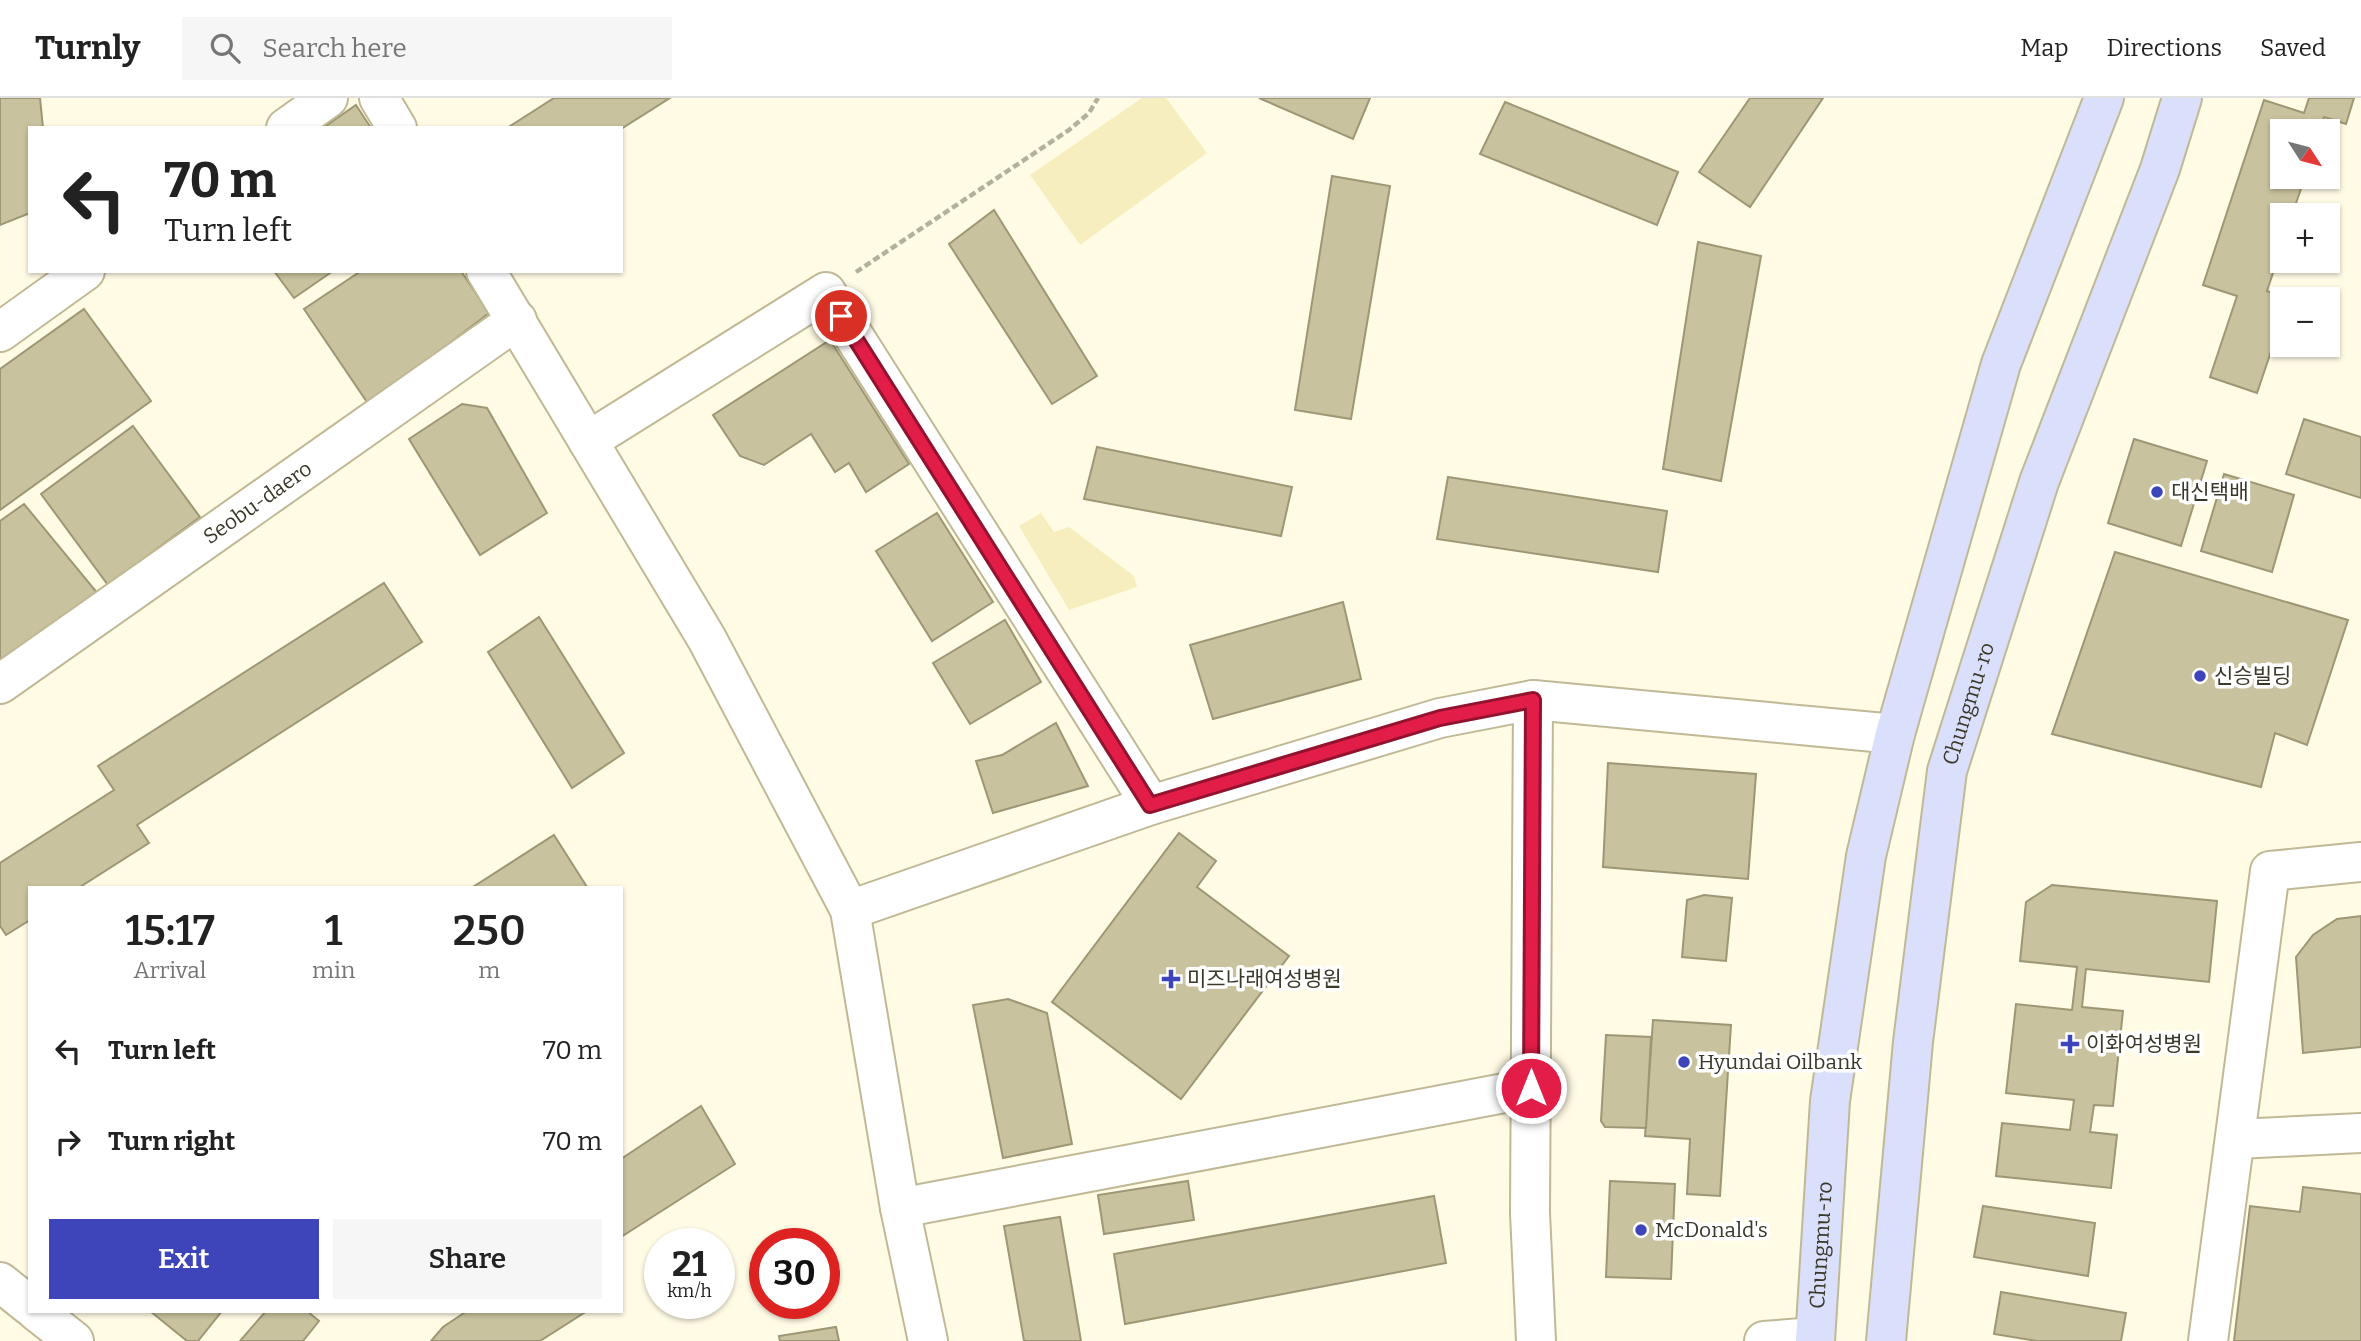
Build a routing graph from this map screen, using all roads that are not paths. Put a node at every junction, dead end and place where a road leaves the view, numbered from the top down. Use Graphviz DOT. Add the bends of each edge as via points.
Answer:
graph roads {
  1 [pos="328,98"];
  2 [pos="379,98"];
  3 [pos="2104,98"];
  4 [pos="2182,98"];
  5 [pos="289,126"];
  6 [pos="396,126"];
  7 [pos="82,273"];
  8 [pos="487,273"];
  9 [pos="517,320"];
  10 [pos="0,332"];
  11 [pos="588,441"];
  12 [pos="0,684"];
  13 [pos="1533,700"];
  14 [pos="1895,734"];
  15 [pos="1150,805"];
  16 [pos="2361,862"];
  17 [pos="850,910"];
  18 [pos="1531,1088"];
  19 [pos="2361,1133"];
  20 [pos="2237,1139"];
  21 [pos="900,1208"];
  22 [pos="0,1282"];
  23 [pos="28,1304"];
  24 [pos="39,1313"];
  25 [pos="1815,1339"];
  26 [pos="74,1341"];
  27 [pos="928,1341"];
  28 [pos="1536,1341"];
  29 [pos="1764,1341"];
  30 [pos="1886,1341"];
  31 [pos="2208,1341"];
  1 -- 5 [label="street"];
  2 -- 6 [label="street"];
  3 -- 14 [label="main road, Chungmu-ro" via="2001,364"];
  4 -- 30 [label="main road, Chungmu-ro" via="2160,169 2039,482 1947,771 1913,1042"];
  7 -- 10 [label="street"];
  8 -- 9 [label="street"];
  9 -- 11 [label="street"];
  9 -- 12 [label="street, Seobu-daero"];
  11 -- 15 [label="street" via="826,292"];
  11 -- 17 [label="street" via="707,639"];
  13 -- 14 [label="street"];
  13 -- 15 [label="street" via="1440,718"];
  13 -- 18 [label="street"];
  14 -- 25 [label="main road, Chungmu-ro" via="1866,856 1830,1101"];
  15 -- 17 [label="street"];
  16 -- 20 [label="street" via="2270,872"];
  17 -- 21 [label="street"];
  18 -- 21 [label="street"];
  18 -- 28 [label="street"];
  19 -- 20 [label="street"];
  20 -- 31 [label="street"];
  21 -- 27 [label="street"];
  22 -- 23 [label="street"];
  24 -- 26 [label="street"];
  25 -- 29 [label="street"];
}
